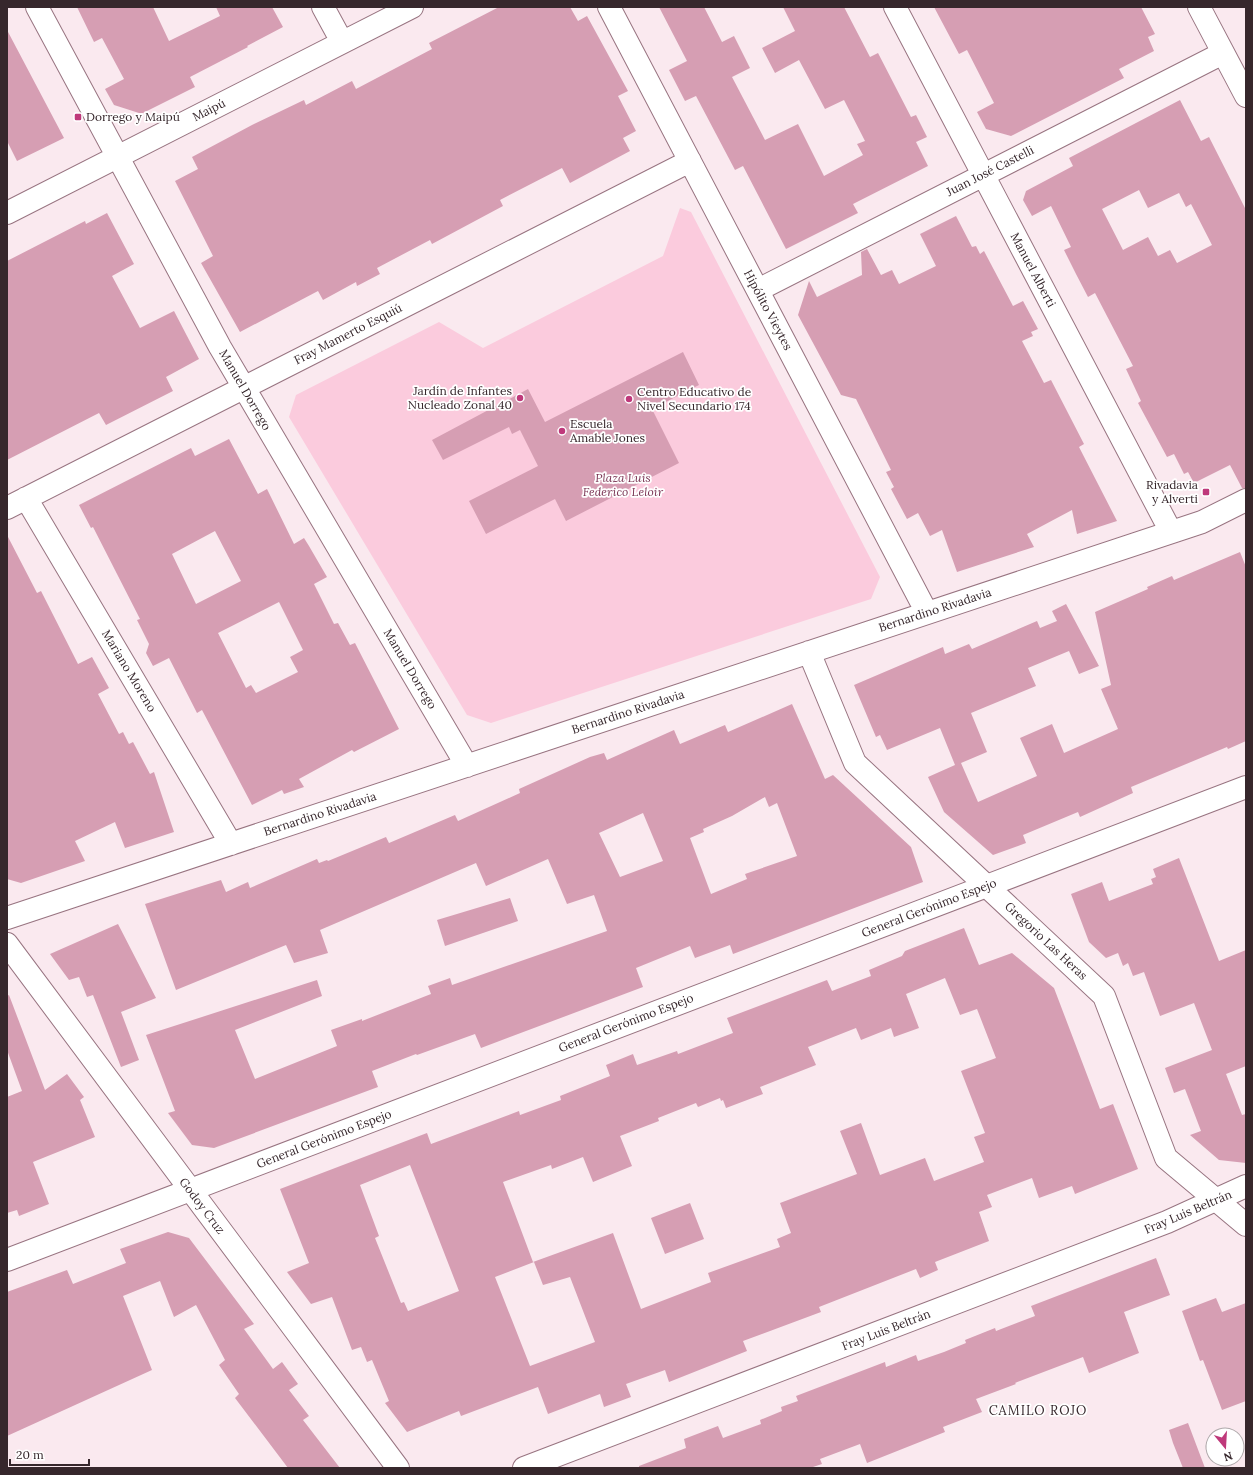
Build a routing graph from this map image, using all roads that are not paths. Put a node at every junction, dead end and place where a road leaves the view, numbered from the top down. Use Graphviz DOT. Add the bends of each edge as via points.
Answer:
graph roads {
  1 [pos="37,7"];
  2 [pos="324,7"];
  3 [pos="412,7"];
  4 [pos="609,7"];
  5 [pos="895,7"];
  6 [pos="1199,7"];
  7 [pos="342,42"];
  8 [pos="1223,53"];
  9 [pos="1246,96"];
  10 [pos="118,157"];
  11 [pos="690,161"];
  12 [pos="983,175"];
  13 [pos="7,213"];
  14 [pos="758,290"];
  15 [pos="244,388"];
  16 [pos="26,498"];
  17 [pos="1246,500"];
  18 [pos="7,508"];
  19 [pos="1171,532"];
  20 [pos="928,613"];
  21 [pos="809,652"];
  22 [pos="467,766"];
  23 [pos="1246,787"];
  24 [pos="231,844"];
  25 [pos="986,886"];
  26 [pos="7,918"];
  27 [pos="7,944"];
  28 [pos="1246,1186"];
  29 [pos="190,1190"];
  30 [pos="1216,1200"];
  31 [pos="1246,1225"];
  32 [pos="7,1260"];
  33 [pos="398,1468"];
  34 [pos="524,1468"];
  1 -- 10 [label="street, Manuel Dorrego"];
  2 -- 7 [label="street"];
  3 -- 7 [label="street, Maipú"];
  4 -- 11 [label="street, Hipólito Vieytes"];
  5 -- 12 [label="street, Manuel Alberti"];
  6 -- 8 [label="street"];
  7 -- 10 [label="street, Maipú"];
  8 -- 9 [label="street"];
  8 -- 12 [label="street, Juan José Castelli"];
  10 -- 13 [label="street, Maipú"];
  10 -- 15 [label="street, Manuel Dorrego"];
  11 -- 14 [label="street, Hipólito Vieytes"];
  11 -- 15 [label="street, Fray Mamerto Esquiú"];
  12 -- 14 [label="street, Juan José Castelli"];
  12 -- 19 [label="street, Manuel Alberti"];
  14 -- 20 [label="street, Hipólito Vieytes"];
  15 -- 16 [label="street, Fray Mamerto Esquiú"];
  15 -- 22 [label="street, Manuel Dorrego"];
  16 -- 18 [label="street, Fray Mamerto Esquiú"];
  16 -- 24 [label="street, Mariano Moreno"];
  17 -- 19 [label="street, Bernardino Rivadavia" via="1202,522"];
  19 -- 20 [label="street, Bernardino Rivadavia"];
  20 -- 21 [label="street, Bernardino Rivadavia"];
  21 -- 22 [label="street, Bernardino Rivadavia"];
  21 -- 25 [label="street, Gregorio Las Heras" via="855,763"];
  22 -- 24 [label="street, Bernardino Rivadavia"];
  23 -- 25 [label="street, General Gerónimo Espejo"];
  24 -- 26 [label="street, Bernardino Rivadavia"];
  25 -- 29 [label="street, General Gerónimo Espejo"];
  25 -- 30 [label="street, Gregorio Las Heras" via="1104,996 1166,1158"];
  27 -- 29 [label="street, Godoy Cruz"];
  28 -- 30 [label="street, Fray Luis Beltrán"];
  29 -- 32 [label="street, General Gerónimo Espejo"];
  29 -- 33 [label="street, Godoy Cruz"];
  30 -- 31 [label="street, Gregorio Las Heras"];
  30 -- 34 [label="street, Fray Luis Beltrán" via="1160,1225"];
}
